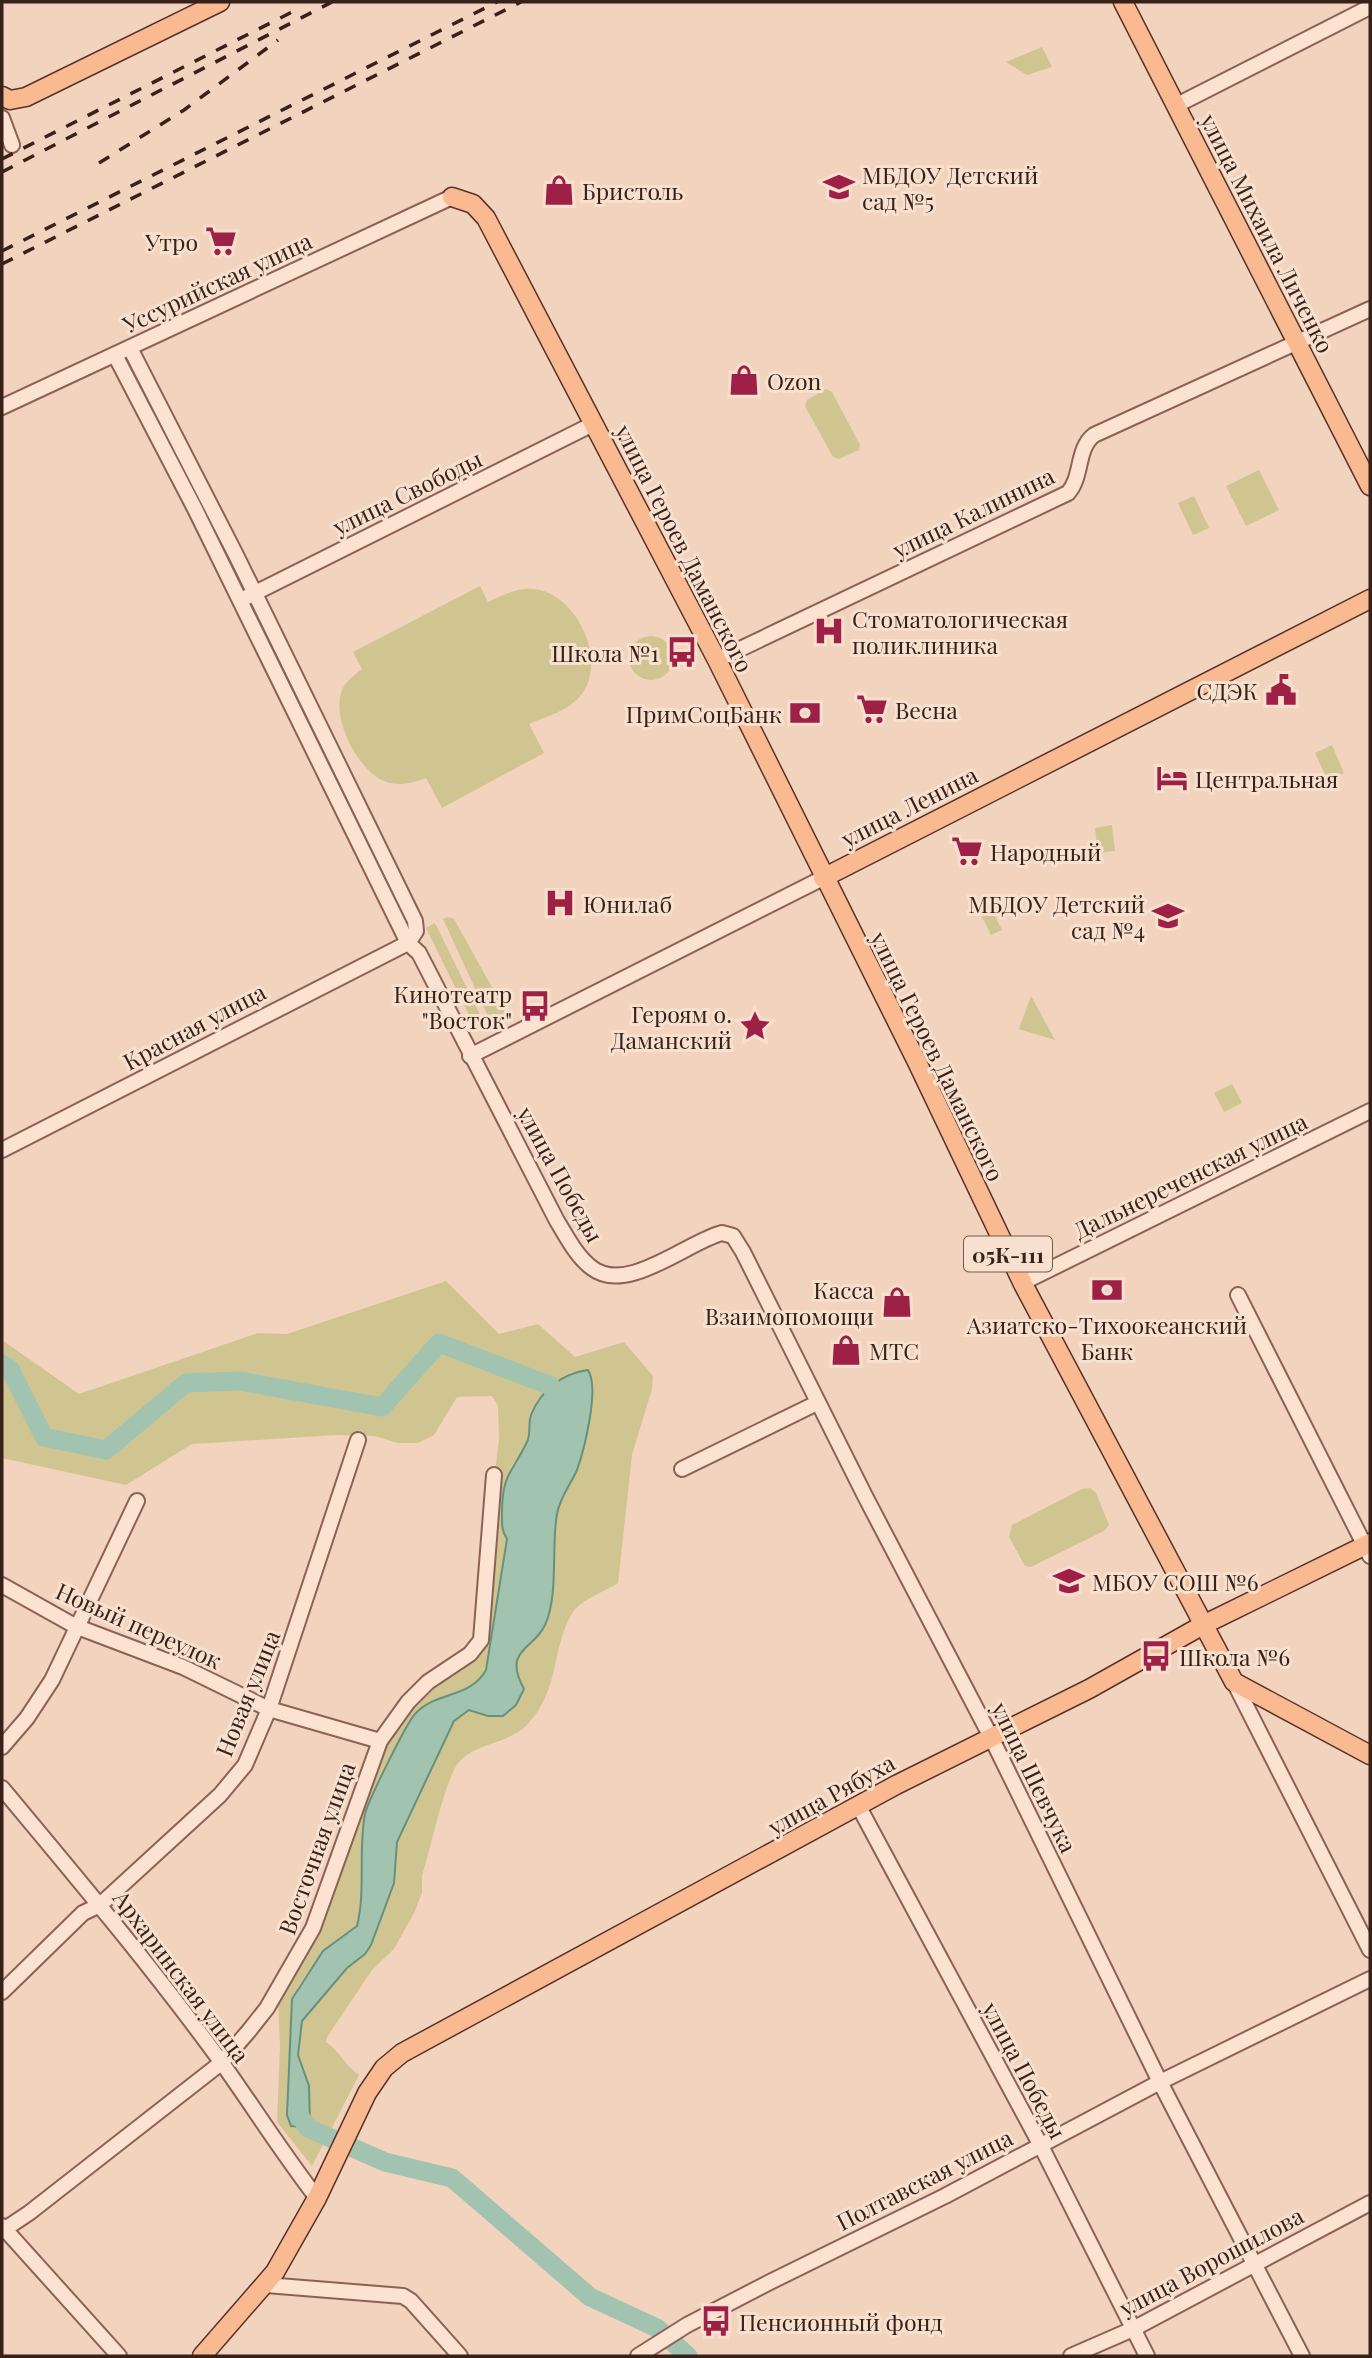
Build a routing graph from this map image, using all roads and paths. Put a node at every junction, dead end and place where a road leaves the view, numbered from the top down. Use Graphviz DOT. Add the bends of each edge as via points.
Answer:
graph roads {
  1 [pos="220,2"];
  2 [pos="1123,2"];
  3 [pos="1370,7"];
  4 [pos="2,96"];
  5 [pos="1175,106"];
  6 [pos="2,118"];
  7 [pos="12,145"];
  8 [pos="452,197"];
  9 [pos="1370,309"];
  10 [pos="1297,344"];
  11 [pos="130,348"];
  12 [pos="115,355"];
  13 [pos="2,407"];
  14 [pos="593,424"];
  15 [pos="1370,486"];
  16 [pos="255,594"];
  17 [pos="1370,599"];
  18 [pos="240,601"];
  19 [pos="717,660"];
  20 [pos="823,878"];
  21 [pos="408,943"];
  22 [pos="470,1056"];
  23 [pos="1370,1111"];
  24 [pos="2,1150"];
  25 [pos="716,1234"];
  26 [pos="1030,1279"];
  27 [pos="1238,1295"];
  28 [pos="817,1403"];
  29 [pos="358,1440"];
  30 [pos="682,1469"];
  31 [pos="494,1475"];
  32 [pos="137,1501"];
  33 [pos="1368,1548"];
  34 [pos="2,1585"];
  35 [pos="1203,1625"];
  36 [pos="75,1626"];
  37 [pos="1234,1682"];
  38 [pos="268,1709"];
  39 [pos="992,1739"];
  40 [pos="380,1741"];
  41 [pos="2,1747"];
  42 [pos="1370,1755"];
  43 [pos="2,1788"];
  44 [pos="859,1807"];
  45 [pos="100,1905"];
  46 [pos="1370,1950"];
  47 [pos="1370,1979"];
  48 [pos="2,1992"];
  49 [pos="221,2063"];
  50 [pos="1160,2082"];
  51 [pos="1040,2144"];
  52 [pos="317,2199"];
  53 [pos="1370,2203"];
  54 [pos="3,2229"];
  55 [pos="1255,2265"];
  56 [pos="266,2286"];
  57 [pos="1133,2329"];
  58 [pos="119,2356"];
  59 [pos="202,2356"];
  60 [pos="460,2356"];
  61 [pos="638,2356"];
  62 [pos="1071,2356"];
  63 [pos="1147,2356"];
  64 [pos="1301,2356"];
  1 -- 4 [label="main road" via="26,97 10,100"];
  2 -- 5 [label="main road, улица Михаила Личенко"];
  3 -- 5 [label="street"];
  5 -- 10 [label="main road, улица Михаила Личенко"];
  6 -- 7 [label="street"];
  8 -- 11 [label="street, Уссурийская улица / 05К-111"];
  8 -- 14 [label="main road, улица Героев Даманского / 05К-111" via="473,204 486,218"];
  9 -- 10 [label="street, улица Калинина"];
  10 -- 15 [label="main road, улица Михаила Личенко"];
  10 -- 19 [label="street, улица Калинина" via="1094,435 1084,446 1073,487 1058,498"];
  11 -- 12 [label="street, Уссурийская улица"];
  11 -- 16 [label="street"];
  12 -- 13 [label="street, Уссурийская улица"];
  12 -- 18 [label="street, улица Победы"];
  14 -- 16 [label="street, улица Свободы"];
  14 -- 19 [label="main road, улица Героев Даманского / 05К-111"];
  16 -- 18 [label="street, улица Свободы"];
  16 -- 21 [label="street" via="415,921 416,932"];
  17 -- 20 [label="main road, улица Ленина"];
  18 -- 21 [label="street, улица Победы"];
  19 -- 20 [label="main road, улица Героев Даманского / 05К-111"];
  20 -- 22 [label="street, улица Ленина"];
  20 -- 35 [label="main road, улица Героев Даманского / 05К-111" via="1023,1284"];
  21 -- 22 [label="street, улица Победы" via="419,953"];
  21 -- 24 [label="street, Красная улица"];
  22 -- 25 [label="street, улица Победы" via="556,1221 593,1269 632,1274"];
  23 -- 26 [label="street, Дальнереченская улица"];
  25 -- 28 [label="street, улица Шевчука" via="733,1236 743,1252"];
  27 -- 33 [label="street"];
  28 -- 30 [label="street"];
  28 -- 39 [label="street, улица Шевчука"];
  29 -- 38 [label="street, Новая улица"];
  31 -- 40 [label="street, Восточная улица" via="481,1640 470,1654 428,1682 408,1702"];
  32 -- 36 [label="street"];
  33 -- 35 [label="main road, улица Рябуха"];
  34 -- 36 [label="street, Новый переулок"];
  35 -- 37 [label="main road, улица Героев Даманского / 05К-111"];
  35 -- 39 [label="main road, улица Рябуха"];
  36 -- 38 [label="street, Новый переулок" via="183,1667"];
  36 -- 41 [label="street" via="46,1690"];
  37 -- 42 [label="main road"];
  37 -- 46 [label="street, улица Героев Даманского"];
  38 -- 40 [label="street, Новый переулок"];
  38 -- 45 [label="street, Новая улица" via="254,1748 237,1776"];
  39 -- 44 [label="main road, улица Рябуха"];
  39 -- 50 [label="street, улица Шевчука"];
  40 -- 49 [label="street, Восточная улица" via="307,1941 267,2008"];
  43 -- 45 [label="street, Архаринская улица"];
  44 -- 51 [label="street, улица Победы"];
  44 -- 52 [label="main road, улица Рябуха" via="402,2053 375,2080"];
  45 -- 48 [label="street, Новая улица" via="83,1913"];
  45 -- 49 [label="street, Архаринская улица"];
  47 -- 50 [label="street, Полтавская улица"];
  49 -- 52 [label="street, Архаринская улица"];
  49 -- 54 [label="street, Восточная улица"];
  50 -- 51 [label="street, Полтавская улица"];
  50 -- 55 [label="street, улица Шевчука"];
  51 -- 57 [label="street, улица Победы"];
  51 -- 61 [label="street, Полтавская улица" via="687,2325"];
  52 -- 56 [label="main road, улица Рябуха"];
  53 -- 55 [label="street, улица Ворошилова"];
  54 -- 58 [label="street"];
  55 -- 57 [label="street, улица Ворошилова"];
  55 -- 64 [label="street, улица Шевчука"];
  56 -- 59 [label="main road, улица Рябуха"];
  56 -- 60 [label="street" via="402,2296"];
  57 -- 62 [label="street, улица Ворошилова"];
  57 -- 63 [label="street, улица Победы"];
}
